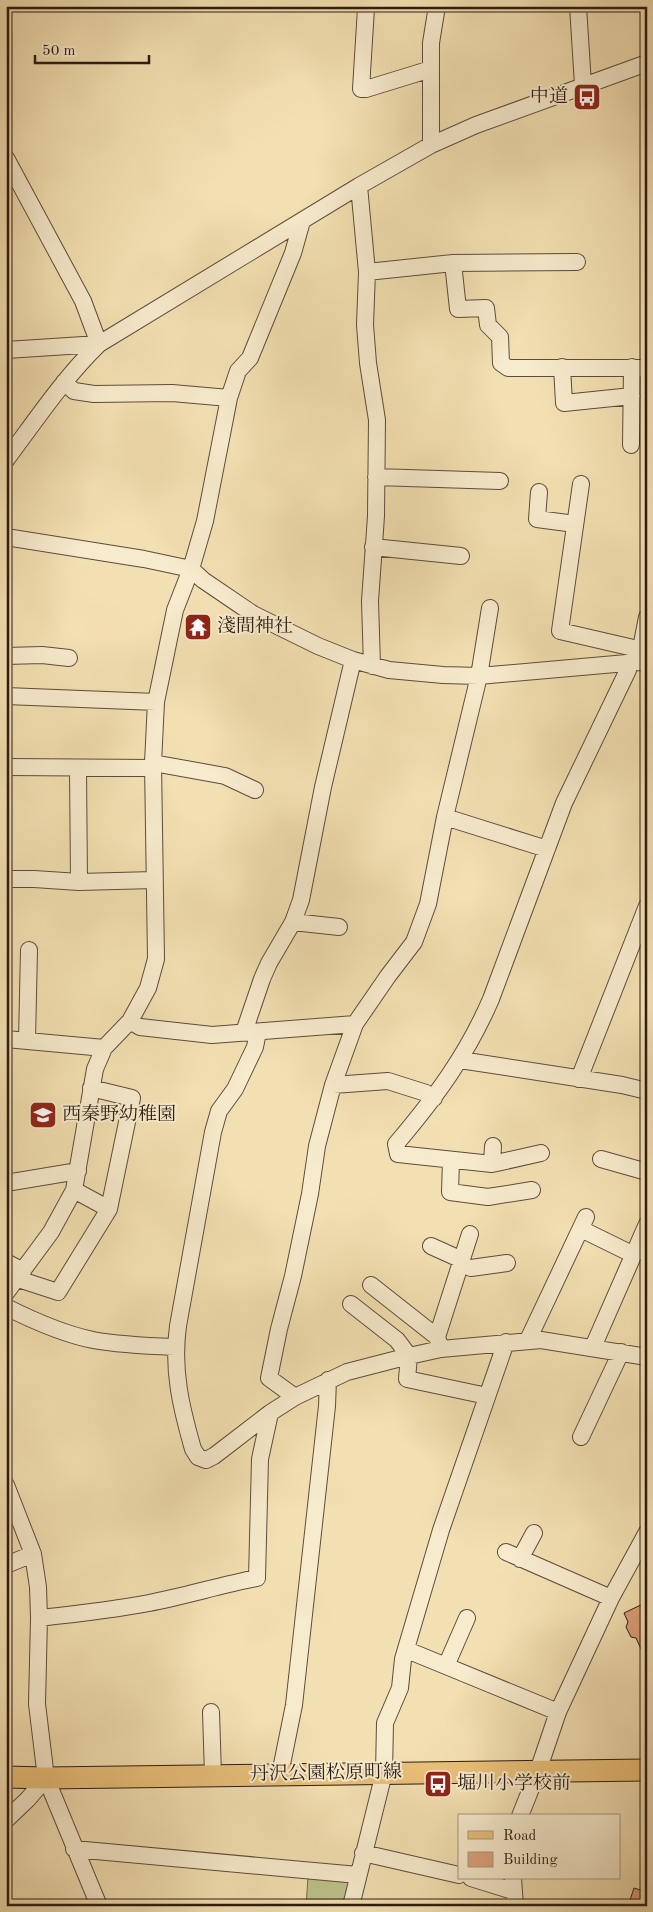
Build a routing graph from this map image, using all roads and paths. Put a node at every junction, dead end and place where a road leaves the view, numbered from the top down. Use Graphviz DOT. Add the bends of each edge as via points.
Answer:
graph roads {
  1 [pos="437,6"];
  2 [pos="578,6"];
  3 [pos="366,8"];
  4 [pos="643,68"];
  5 [pos="431,69"];
  6 [pos="583,85"];
  7 [pos="431,145"];
  8 [pos="6,158"];
  9 [pos="359,186"];
  10 [pos="302,221"];
  11 [pos="576,262"];
  12 [pos="454,263"];
  13 [pos="367,272"];
  14 [pos="99,344"];
  15 [pos="6,350"];
  16 [pos="562,367"];
  17 [pos="639,368"];
  18 [pos="64,382"];
  19 [pos="632,396"];
  20 [pos="229,398"];
  21 [pos="631,445"];
  22 [pos="6,460"];
  23 [pos="376,477"];
  24 [pos="500,481"];
  25 [pos="581,484"];
  26 [pos="539,492"];
  27 [pos="576,524"];
  28 [pos="6,537"];
  29 [pos="374,547"];
  30 [pos="462,556"];
  31 [pos="191,569"];
  32 [pos="490,608"];
  33 [pos="647,617"];
  34 [pos="6,656"];
  35 [pos="69,658"];
  36 [pos="639,659"];
  37 [pos="353,660"];
  38 [pos="372,666"];
  39 [pos="479,676"];
  40 [pos="6,696"];
  41 [pos="156,702"];
  42 [pos="153,766"];
  43 [pos="6,767"];
  44 [pos="78,768"];
  45 [pos="255,790"];
  46 [pos="445,817"];
  47 [pos="547,849"];
  48 [pos="6,879"];
  49 [pos="154,880"];
  50 [pos="78,882"];
  51 [pos="647,906"];
  52 [pos="293,922"];
  53 [pos="339,927"];
  54 [pos="29,950"];
  55 [pos="130,1021"];
  56 [pos="355,1024"];
  57 [pos="251,1032"];
  58 [pos="6,1039"];
  59 [pos="26,1040"];
  60 [pos="104,1048"];
  61 [pos="460,1060"];
  62 [pos="579,1079"];
  63 [pos="333,1084"];
  64 [pos="91,1088"];
  65 [pos="647,1090"];
  66 [pos="434,1098"];
  67 [pos="493,1146"];
  68 [pos="541,1153"];
  69 [pos="601,1159"];
  70 [pos="451,1160"];
  71 [pos="492,1164"];
  72 [pos="78,1171"];
  73 [pos="647,1172"];
  74 [pos="6,1183"];
  75 [pos="74,1190"];
  76 [pos="532,1190"];
  77 [pos="109,1209"];
  78 [pos="647,1224"];
  79 [pos="470,1234"];
  80 [pos="430,1246"];
  81 [pos="634,1256"];
  82 [pos="6,1262"];
  83 [pos="462,1262"];
  84 [pos="507,1263"];
  85 [pos="21,1275"];
  86 [pos="371,1285"];
  87 [pos="6,1293"];
  88 [pos="351,1304"];
  89 [pos="6,1307"];
  90 [pos="528,1340"];
  91 [pos="506,1342"];
  92 [pos="439,1343"];
  93 [pos="175,1347"];
  94 [pos="593,1347"];
  95 [pos="621,1352"];
  96 [pos="409,1356"];
  97 [pos="647,1357"];
  98 [pos="328,1380"];
  99 [pos="487,1396"];
  100 [pos="295,1397"];
  101 [pos="270,1413"];
  102 [pos="581,1437"];
  103 [pos="8,1493"];
  104 [pos="647,1532"];
  105 [pos="534,1533"];
  106 [pos="33,1554"];
  107 [pos="6,1564"];
  108 [pos="611,1598"];
  109 [pos="39,1618"];
  110 [pos="467,1618"];
  111 [pos="407,1650"];
  112 [pos="446,1666"];
  113 [pos="211,1712"];
  114 [pos="558,1712"];
  115 [pos="538,1770"];
  116 [pos="647,1770"];
  117 [pos="384,1772"];
  118 [pos="280,1774"];
  119 [pos="213,1775"];
  120 [pos="6,1777"];
  121 [pos="46,1778"];
  122 [pos="521,1814"];
  123 [pos="6,1820"];
  124 [pos="74,1849"];
  125 [pos="363,1853"];
  126 [pos="358,1875"];
  127 [pos="458,1875"];
  128 [pos="477,1880"];
  129 [pos="514,1892"];
  130 [pos="99,1906"];
  131 [pos="351,1906"];
  1 -- 5 [label="street" via="431,42"];
  2 -- 6 [label="street"];
  3 -- 5 [label="street" via="361,89"];
  4 -- 6 [label="street"];
  5 -- 7 [label="street"];
  6 -- 7 [label="street"];
  7 -- 9 [label="street"];
  8 -- 14 [label="street" via="84,301"];
  9 -- 10 [label="street"];
  9 -- 13 [label="street"];
  10 -- 14 [label="street"];
  10 -- 20 [label="street" via="293,253 250,358 238,371"];
  11 -- 12 [label="street"];
  12 -- 13 [label="street"];
  12 -- 16 [label="street" via="458,309 486,308 488,325 500,337 501,363 508,368"];
  13 -- 23 [label="street" via="364,325 377,420"];
  14 -- 15 [label="street"];
  14 -- 18 [label="street"];
  16 -- 17 [label="street"];
  16 -- 19 [label="street" via="564,403"];
  17 -- 19 [label="street"];
  18 -- 20 [label="street" via="74,391 94,394 172,393"];
  18 -- 22 [label="street"];
  19 -- 21 [label="street"];
  20 -- 31 [label="street" via="205,521"];
  23 -- 24 [label="street"];
  23 -- 29 [label="street"];
  25 -- 27 [label="street"];
  26 -- 27 [label="street" via="537,519"];
  27 -- 36 [label="street" via="560,632"];
  28 -- 31 [label="street"];
  29 -- 30 [label="street"];
  29 -- 38 [label="street" via="370,601"];
  31 -- 37 [label="street" via="253,614"];
  31 -- 41 [label="street" via="175,610"];
  32 -- 39 [label="street"];
  33 -- 36 [label="street"];
  34 -- 35 [label="street"];
  36 -- 39 [label="street"];
  36 -- 47 [label="street" via="628,670 564,803"];
  37 -- 38 [label="street"];
  37 -- 52 [label="street" via="301,900"];
  38 -- 39 [label="street" via="407,672"];
  39 -- 46 [label="street"];
  40 -- 41 [label="street"];
  41 -- 42 [label="street"];
  42 -- 44 [label="street"];
  42 -- 45 [label="street" via="225,776"];
  42 -- 49 [label="street"];
  43 -- 44 [label="street"];
  44 -- 50 [label="street"];
  46 -- 47 [label="street"];
  46 -- 56 [label="street" via="428,904 414,942"];
  47 -- 61 [label="street" via="491,999"];
  48 -- 50 [label="street"];
  49 -- 50 [label="street"];
  49 -- 55 [label="street" via="156,960 148,988"];
  51 -- 62 [label="street"];
  52 -- 53 [label="street"];
  52 -- 57 [label="street" via="268,963"];
  54 -- 59 [label="street"];
  55 -- 57 [label="street" via="140,1027 212,1035"];
  55 -- 60 [label="street"];
  56 -- 57 [label="street"];
  56 -- 63 [label="street"];
  57 -- 93 [label="street" via="255,1047 235,1090 220,1111 213,1132"];
  58 -- 59 [label="street"];
  59 -- 60 [label="street"];
  60 -- 64 [label="street"];
  61 -- 62 [label="street"];
  61 -- 66 [label="street"];
  62 -- 65 [label="street"];
  63 -- 66 [label="street" via="388,1081"];
  63 -- 100 [label="street" via="269,1378"];
  64 -- 72 [label="street"];
  64 -- 77 [label="street" via="132,1098"];
  66 -- 70 [label="street" via="396,1144 398,1154"];
  67 -- 71 [label="street"];
  68 -- 71 [label="street"];
  69 -- 73 [label="street"];
  70 -- 71 [label="street"];
  70 -- 76 [label="street" via="450,1192 488,1197"];
  72 -- 74 [label="street"];
  72 -- 75 [label="street"];
  75 -- 77 [label="street"];
  75 -- 85 [label="street" via="51,1232"];
  77 -- 85 [label="street" via="58,1292"];
  78 -- 81 [label="street"];
  79 -- 83 [label="street"];
  80 -- 83 [label="street"];
  81 -- 90 [label="street" via="583,1223"];
  81 -- 94 [label="street"];
  82 -- 85 [label="street"];
  83 -- 84 [label="street" via="471,1268"];
  83 -- 92 [label="street"];
  85 -- 87 [label="street"];
  86 -- 92 [label="street"];
  88 -- 96 [label="street" via="397,1340"];
  89 -- 93 [label="street" via="46,1326 93,1340"];
  90 -- 91 [label="street"];
  90 -- 94 [label="street"];
  91 -- 92 [label="street"];
  91 -- 99 [label="street"];
  92 -- 96 [label="street"];
  93 -- 101 [label="street" via="181,1405 198,1457 206,1460 214,1456"];
  94 -- 95 [label="street"];
  95 -- 97 [label="street"];
  95 -- 102 [label="street"];
  96 -- 98 [label="street"];
  96 -- 99 [label="street" via="407,1379"];
  98 -- 100 [label="street"];
  98 -- 118 [label="street" via="328,1406 294,1705"];
  99 -- 111 [label="street" via="441,1530"];
  100 -- 101 [label="street"];
  101 -- 109 [label="street" via="260,1459 257,1578 174,1598"];
  103 -- 106 [label="street"];
  104 -- 108 [label="street"];
  105 -- 108 [label="street" via="513,1555"];
  106 -- 107 [label="street"];
  106 -- 109 [label="street"];
  108 -- 114 [label="street"];
  109 -- 121 [label="street" via="37,1704"];
  110 -- 112 [label="street"];
  111 -- 112 [label="street"];
  111 -- 117 [label="street" via="400,1688 385,1723"];
  112 -- 114 [label="street"];
  113 -- 119 [label="street"];
  114 -- 115 [label="street"];
  115 -- 116 [label="main road, 丹沢公園松原町線"];
  115 -- 117 [label="main road, 丹沢公園松原町線"];
  115 -- 122 [label="street"];
  117 -- 118 [label="main road, 丹沢公園松原町線"];
  117 -- 125 [label="street"];
  118 -- 119 [label="main road, 丹沢公園松原町線"];
  119 -- 121 [label="main road, 丹沢公園松原町線"];
  120 -- 121 [label="main road, 丹沢公園松原町線"];
  121 -- 123 [label="street"];
  121 -- 124 [label="street"];
  124 -- 126 [label="street"];
  124 -- 130 [label="street"];
  125 -- 126 [label="street"];
  125 -- 127 [label="street"];
  126 -- 131 [label="street"];
  128 -- 129 [label="street"];
}
